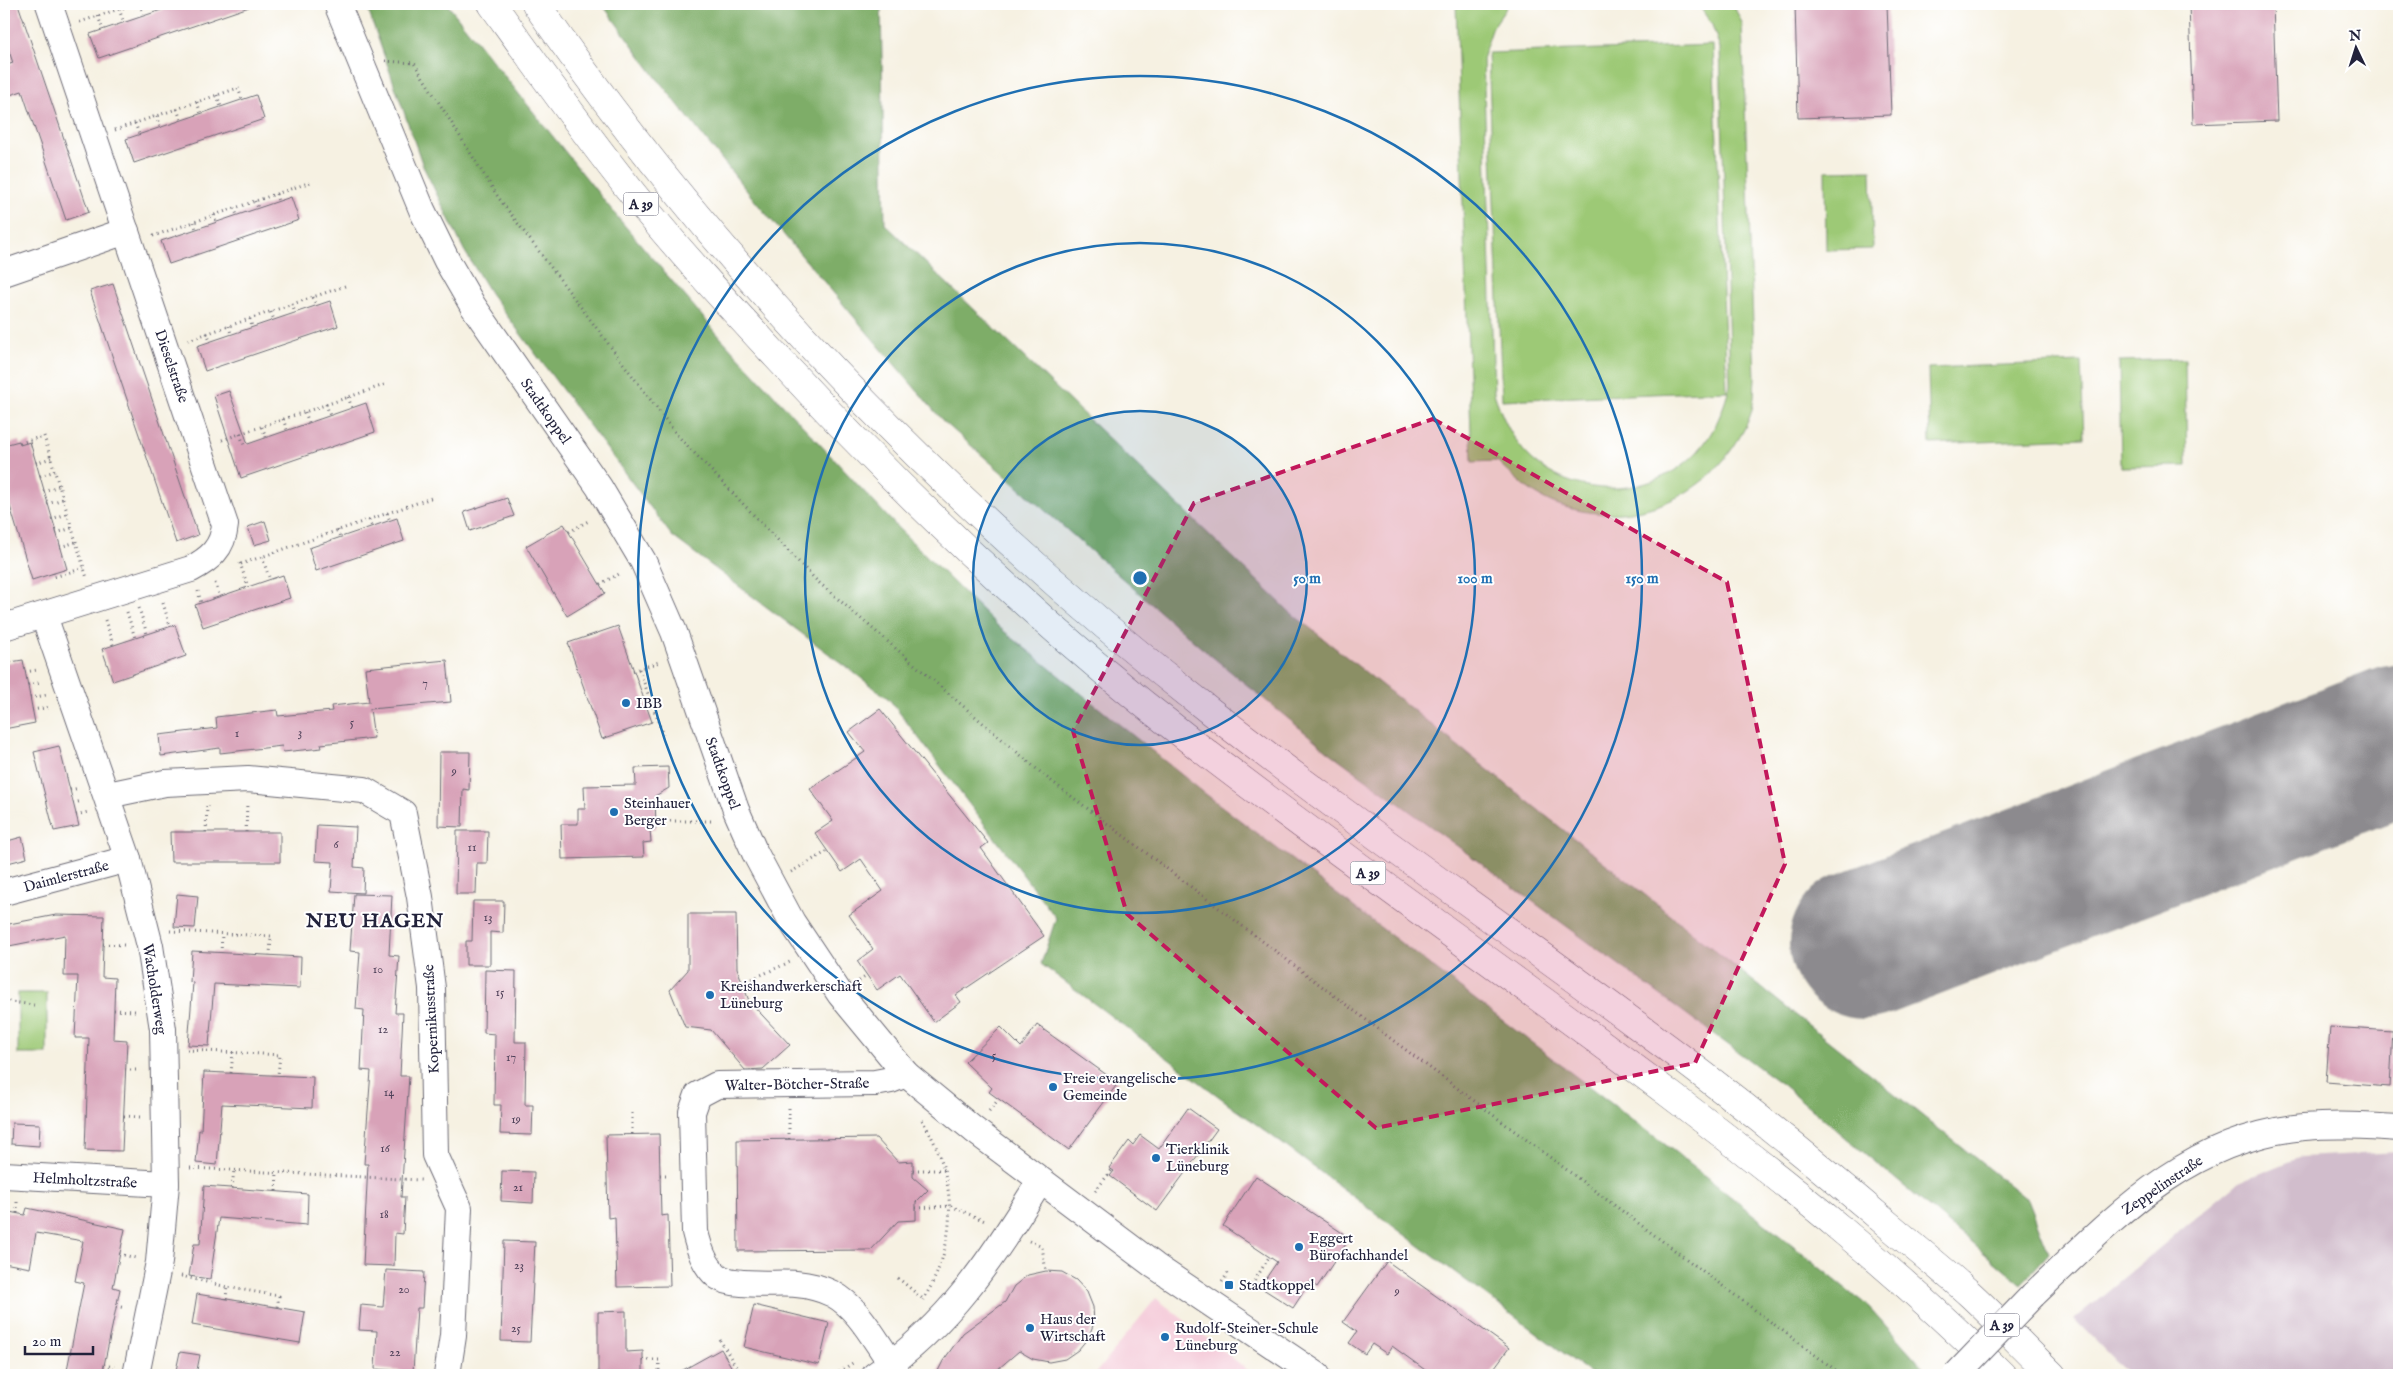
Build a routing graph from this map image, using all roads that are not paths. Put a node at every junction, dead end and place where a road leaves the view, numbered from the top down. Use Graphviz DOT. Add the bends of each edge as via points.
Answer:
graph roads {
  1 [pos="49,4"];
  2 [pos="337,4"];
  3 [pos="492,4"];
  4 [pos="536,4"];
  5 [pos="129,237"];
  6 [pos="4,273"];
  7 [pos="44,616"];
  8 [pos="4,627"];
  9 [pos="108,795"];
  10 [pos="128,859"];
  11 [pos="4,892"];
  12 [pos="906,1074"];
  13 [pos="2399,1128"];
  14 [pos="4,1175"];
  15 [pos="166,1175"];
  16 [pos="1040,1181"];
  17 [pos="882,1361"];
  18 [pos="136,1375"];
  19 [pos="447,1375"];
  20 [pos="1317,1375"];
  21 [pos="1956,1375"];
  22 [pos="2002,1375"];
  23 [pos="2052,1375"];
  1 -- 5 [label="street, Dieselstraße"];
  2 -- 12 [label="street, Stadtkoppel" via="446,261 473,306 599,487 643,561 674,632 736,810 770,885 840,994"];
  3 -- 22 [label="highway, A 39" via="551,88 634,196 724,300 897,482 1028,608 1189,740 1780,1178 1954,1327"];
  4 -- 23 [label="highway, A 39" via="578,65 664,175 751,278 923,462 1051,581 1211,712 1638,1025 1807,1155 1972,1296"];
  5 -- 6 [label="street"];
  5 -- 7 [label="street, Dieselstraße" via="225,525 224,537 208,560 191,569"];
  7 -- 8 [label="street, Dieselstraße"];
  7 -- 9 [label="street, Wacholderweg"];
  9 -- 10 [label="street, Wacholderweg"];
  9 -- 19 [label="street, Kopernikusstraße" via="165,783 248,779 364,790 403,812 420,897 432,988 435,1155 460,1208 453,1336"];
  10 -- 11 [label="street, Daimlerstraße"];
  10 -- 15 [label="street, Wacholderweg" via="146,929 161,1011"];
  12 -- 16 [label="street, Stadtkoppel"];
  12 -- 17 [label="street, Walter-Bötcher-Straße" via="875,1083 717,1085 698,1096 692,1112 695,1232 707,1264 718,1277 732,1282 798,1284 834,1295 851,1308"];
  13 -- 21 [label="street, Zeppelinstraße, bridge" via="2303,1127 2246,1139 2183,1167 2131,1202 2033,1295"];
  14 -- 15 [label="street, Helmholtzstraße"];
  15 -- 18 [label="street, Wacholderweg" via="158,1271"];
  16 -- 17 [label="street" via="1009,1232 960,1299 929,1332"];
  16 -- 20 [label="street, Stadtkoppel" via="1170,1277"];
}
